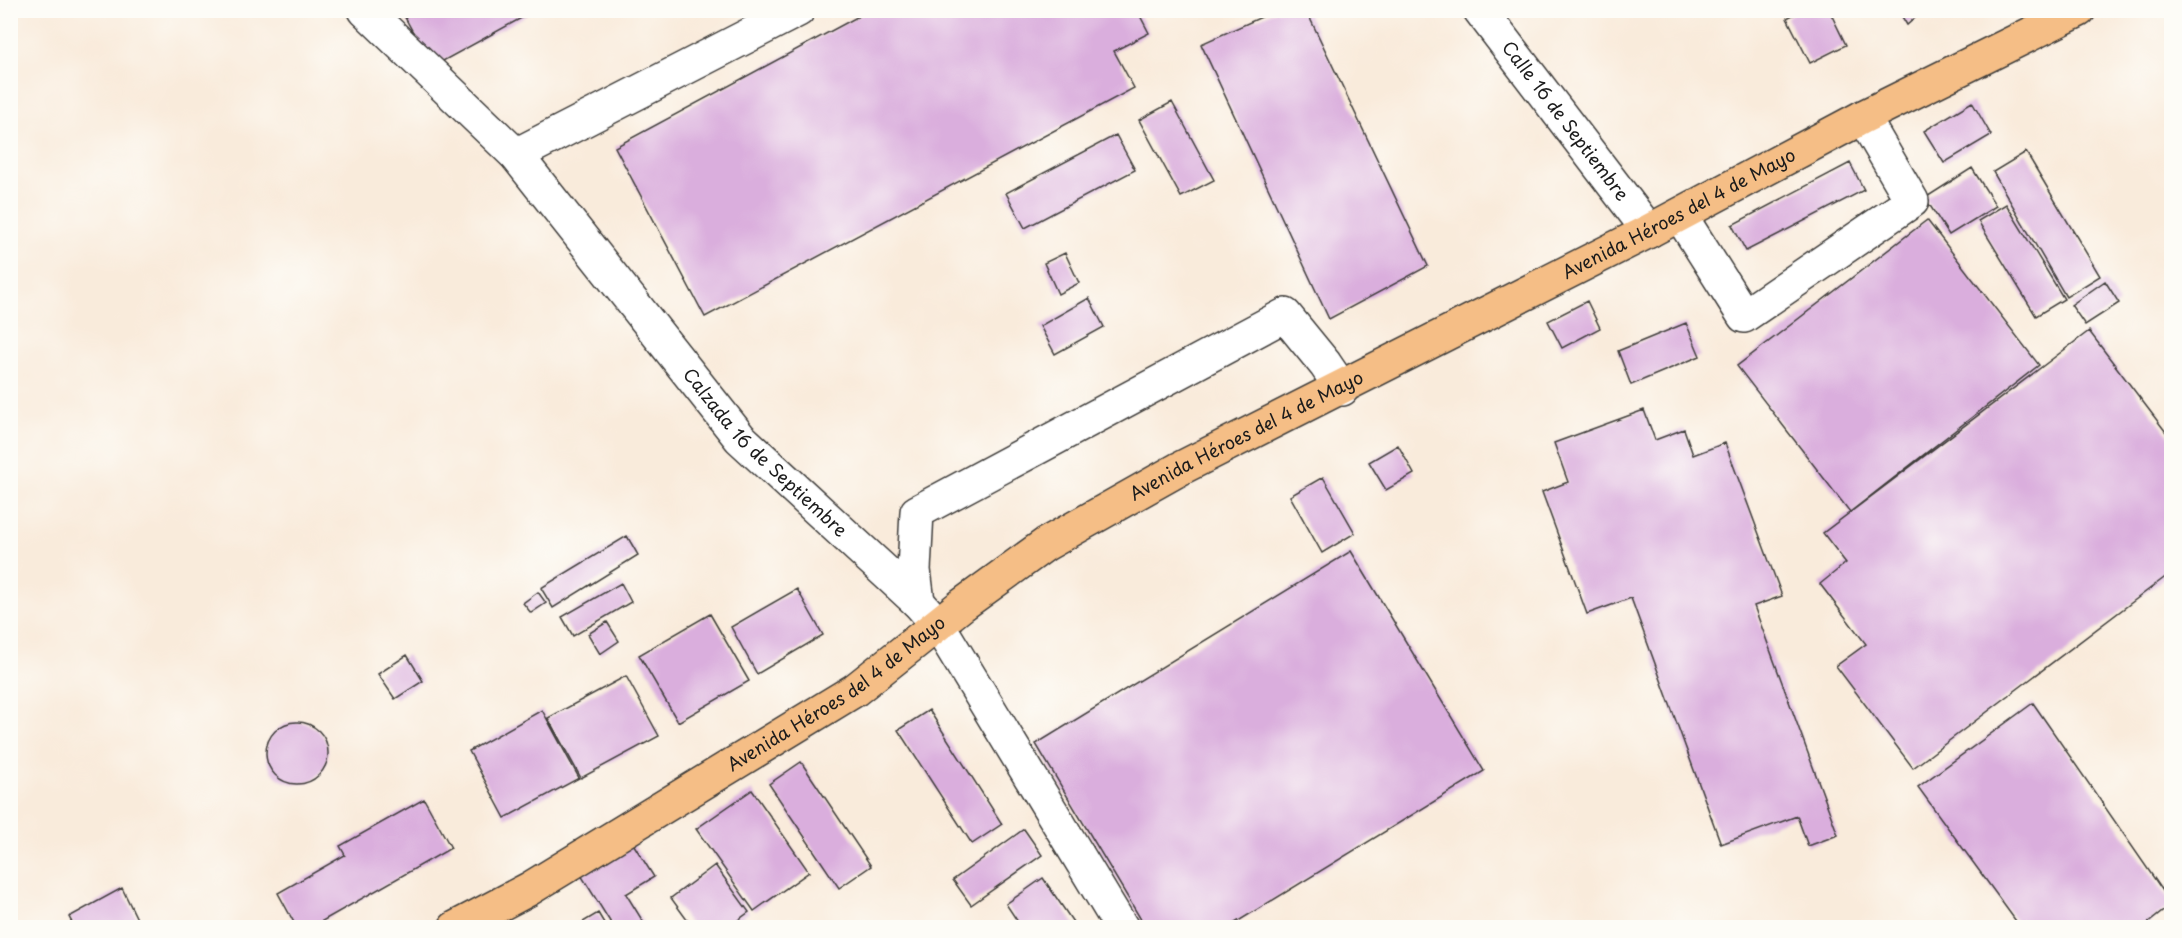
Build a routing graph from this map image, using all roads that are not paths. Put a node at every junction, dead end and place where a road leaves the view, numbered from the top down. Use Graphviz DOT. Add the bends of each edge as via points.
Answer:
graph roads {
  1 [pos="365,10"];
  2 [pos="798,10"];
  3 [pos="1480,10"];
  4 [pos="2079,10"];
  5 [pos="1863,117"];
  6 [pos="516,155"];
  7 [pos="1680,215"];
  8 [pos="1649,231"];
  9 [pos="1342,389"];
  10 [pos="928,614"];
  11 [pos="455,927"];
  12 [pos="1122,927"];
  1 -- 6 [label="street, Calzada 16 de Septiembre"];
  2 -- 6 [label="street"];
  3 -- 8 [label="street, Calle 16 de Septiembre"];
  4 -- 5 [label="main road, Avenida Héroes del 4 de Mayo"];
  5 -- 7 [label="main road, Avenida Héroes del 4 de Mayo"];
  5 -- 7 [label="street" via="1912,201 1744,316"];
  6 -- 10 [label="street, Calzada 16 de Septiembre" via="740,438"];
  7 -- 8 [label="main road, Avenida Héroes del 4 de Mayo"];
  8 -- 9 [label="main road, Avenida Héroes del 4 de Mayo"];
  9 -- 10 [label="main road, Avenida Héroes del 4 de Mayo" via="1181,468"];
  9 -- 10 [label="street" via="1285,315 917,512 914,570"];
  10 -- 11 [label="main road, Avenida Héroes del 4 de Mayo" via="855,690 530,889"];
  10 -- 12 [label="street, Calzada 16 de Septiembre"];
}
